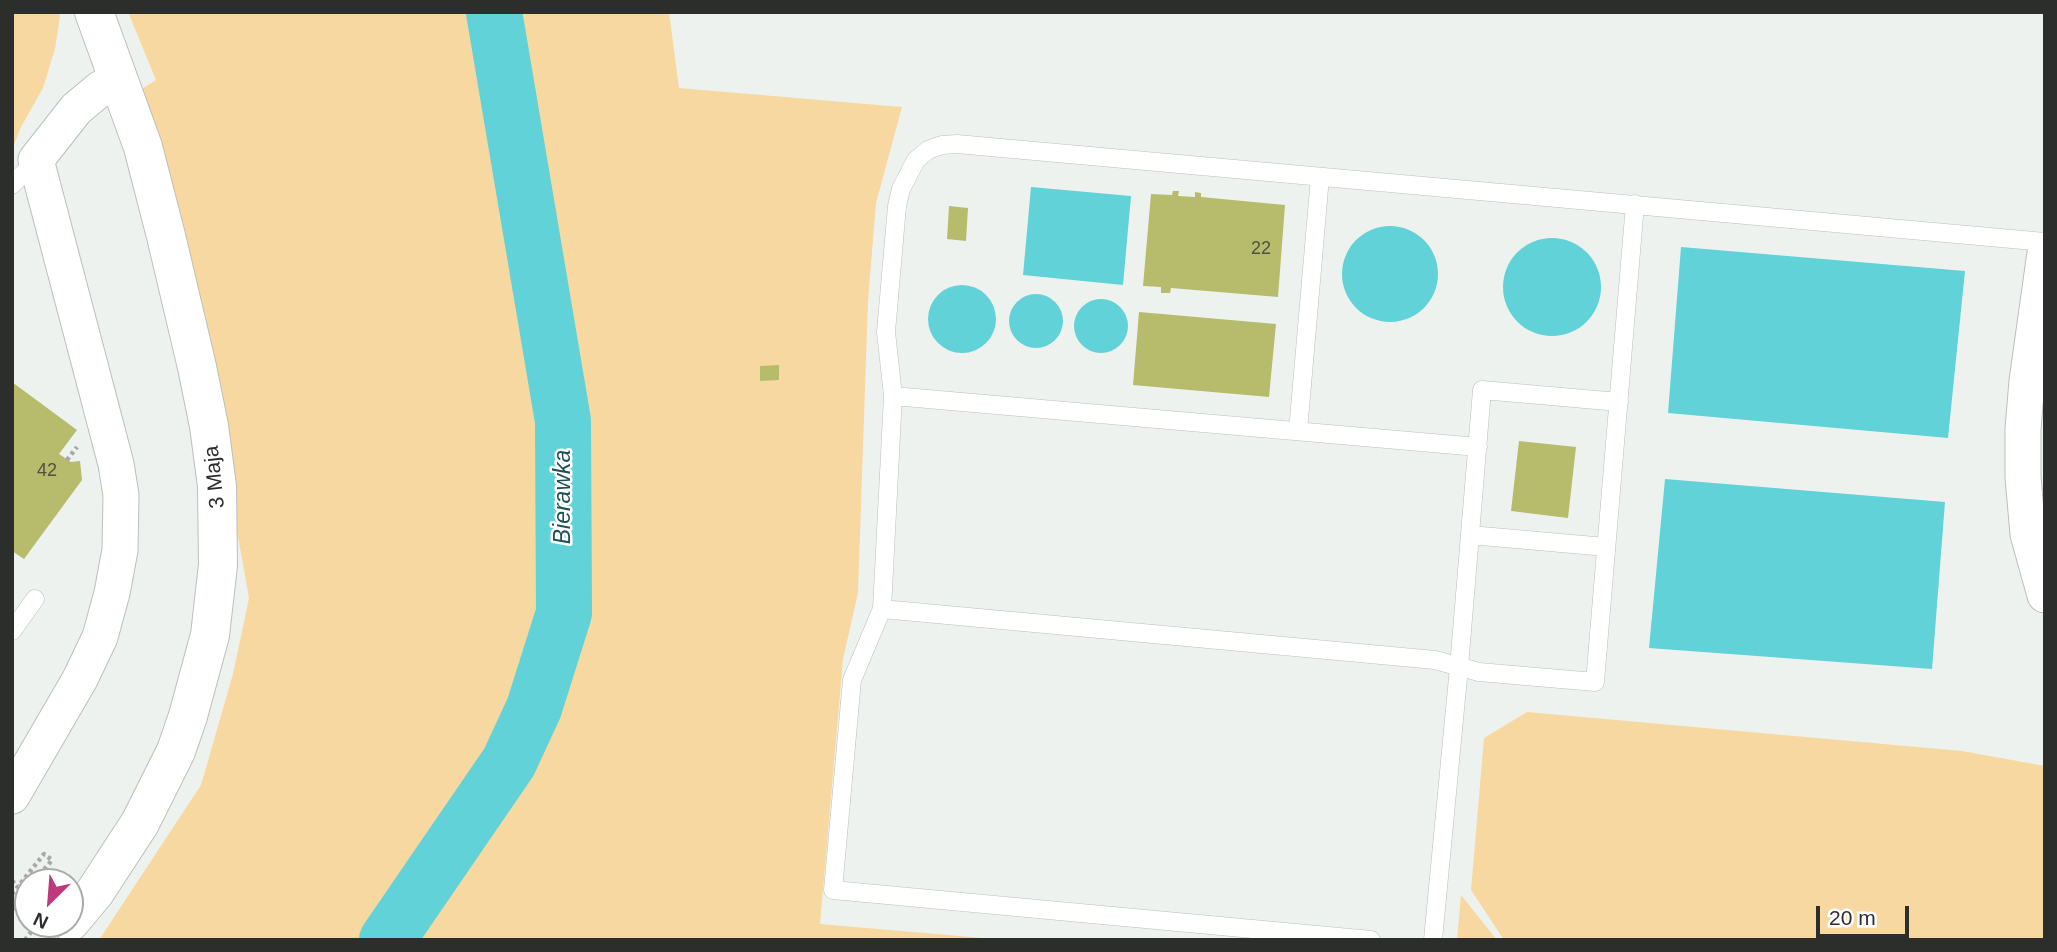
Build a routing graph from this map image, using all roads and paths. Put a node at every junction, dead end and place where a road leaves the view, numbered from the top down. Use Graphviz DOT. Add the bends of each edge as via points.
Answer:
graph roads {
  1 [pos="94,12"];
  2 [pos="119,78"];
  3 [pos="36,160"];
  4 [pos="1320,177"];
  5 [pos="12,185"];
  6 [pos="1635,204"];
  7 [pos="2045,242"];
  8 [pos="2045,253"];
  9 [pos="893,396"];
  10 [pos="1619,402"];
  11 [pos="1298,431"];
  12 [pos="1478,447"];
  13 [pos="1470,534"];
  14 [pos="1606,548"];
  15 [pos="2045,595"];
  16 [pos="35,599"];
  17 [pos="881,609"];
  18 [pos="12,631"];
  19 [pos="1459,667"];
  20 [pos="12,796"];
  21 [pos="33,868"];
  22 [pos="45,868"];
  23 [pos="84,902"];
  24 [pos="1371,940"];
  25 [pos="1433,940"];
  1 -- 2 [label="main road, 3 Maja"];
  2 -- 3 [label="street" via="76,109"];
  2 -- 23 [label="main road, 3 Maja" via="143,147 204,402 217,486 218,565 210,635 176,751 141,823"];
  3 -- 5 [label="lane"];
  3 -- 20 [label="street" via="116,464 121,495 120,550 100,637"];
  4 -- 6 [label="lane"];
  4 -- 9 [label="lane" via="957,144 928,150 908,173 897,206 886,332"];
  4 -- 11 [label="lane"];
  6 -- 7 [label="lane"];
  6 -- 10 [label="lane"];
  8 -- 15 [label="street" via="2027,381 2022,477 2028,534"];
  9 -- 11 [label="lane"];
  9 -- 17 [label="lane"];
  10 -- 12 [label="lane" via="1482,390"];
  10 -- 14 [label="lane"];
  11 -- 12 [label="lane"];
  12 -- 13 [label="lane"];
  13 -- 14 [label="lane"];
  13 -- 19 [label="lane"];
  14 -- 19 [label="lane" via="1595,682"];
  16 -- 18 [label="lane"];
  17 -- 19 [label="lane" via="1435,660"];
  17 -- 24 [label="lane" via="852,680 833,890"];
  19 -- 25 [label="lane"];
  21 -- 22 [label="path" via="44,854 52,860"];
}
